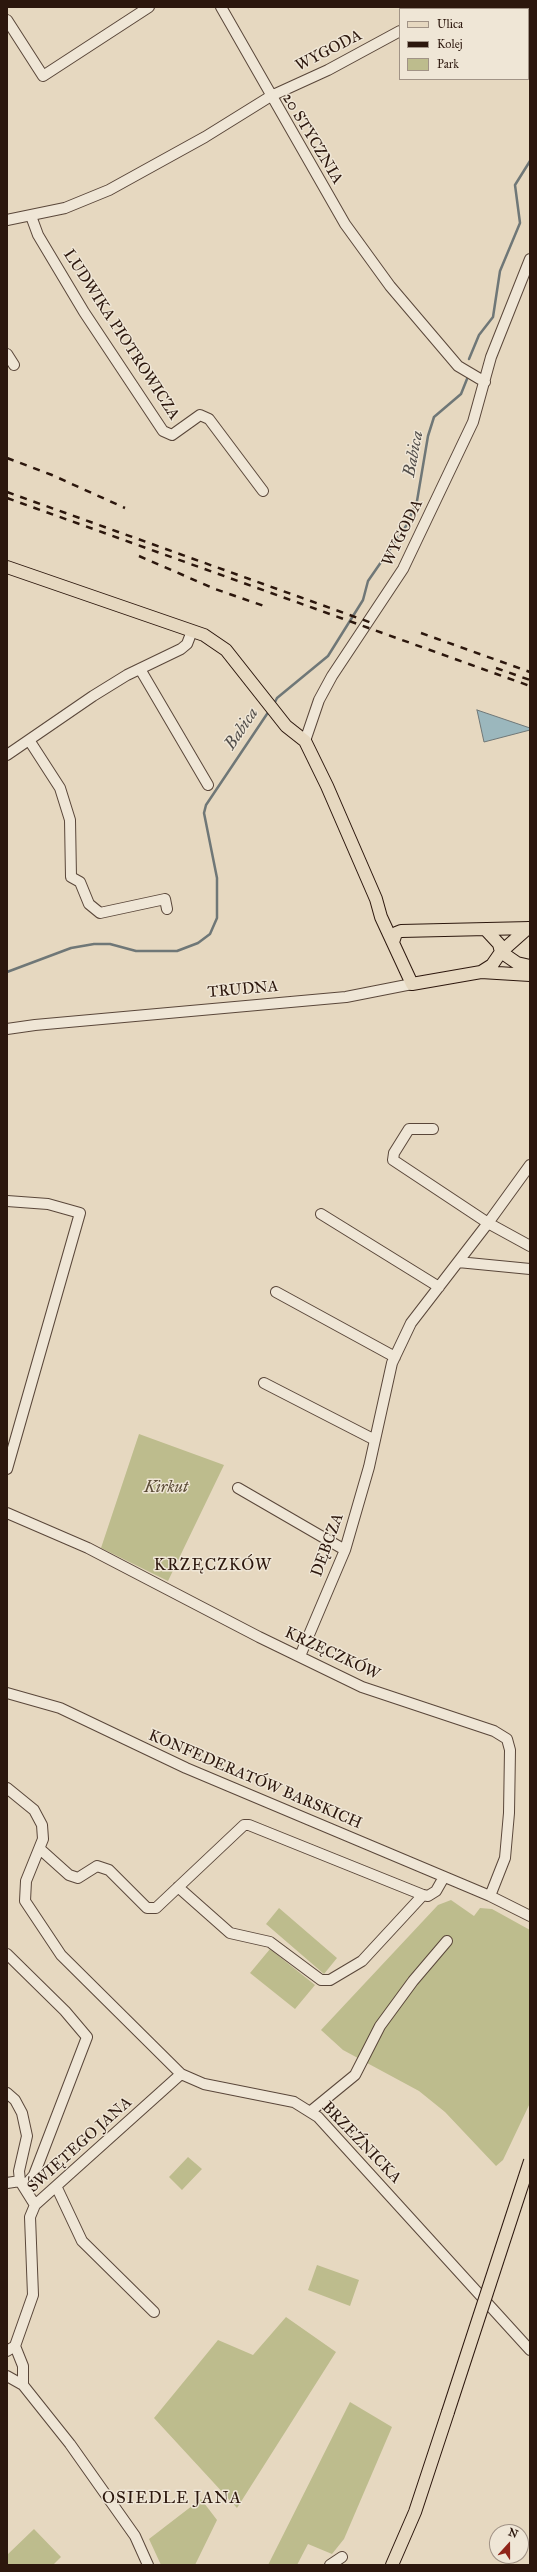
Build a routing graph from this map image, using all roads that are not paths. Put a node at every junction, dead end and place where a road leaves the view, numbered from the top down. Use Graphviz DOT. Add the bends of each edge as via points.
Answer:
graph roads {
  1 [pos="149,7"];
  2 [pos="221,7"];
  3 [pos="7,20"];
  4 [pos="399,32"];
  5 [pos="271,96"];
  6 [pos="31,216"];
  7 [pos="7,220"];
  8 [pos="530,259"];
  9 [pos="7,354"];
  10 [pos="14,365"];
  11 [pos="485,382"];
  12 [pos="263,491"];
  13 [pos="7,567"];
  14 [pos="192,631"];
  15 [pos="140,669"];
  16 [pos="29,740"];
  17 [pos="305,741"];
  18 [pos="7,755"];
  19 [pos="208,785"];
  20 [pos="376,899"];
  21 [pos="167,909"];
  22 [pos="529,928"];
  23 [pos="486,930"];
  24 [pos="401,931"];
  25 [pos="393,942"];
  26 [pos="501,952"];
  27 [pos="530,966"];
  28 [pos="481,972"];
  29 [pos="530,975"];
  30 [pos="412,984"];
  31 [pos="7,1029"];
  32 [pos="433,1129"];
  33 [pos="530,1165"];
  34 [pos="7,1201"];
  35 [pos="321,1214"];
  36 [pos="488,1223"];
  37 [pos="530,1246"];
  38 [pos="458,1262"];
  39 [pos="530,1270"];
  40 [pos="439,1287"];
  41 [pos="276,1292"];
  42 [pos="395,1357"];
  43 [pos="264,1383"];
  44 [pos="375,1440"];
  45 [pos="7,1469"];
  46 [pos="238,1488"];
  47 [pos="7,1513"];
  48 [pos="345,1550"];
  49 [pos="300,1656"];
  50 [pos="7,1693"];
  51 [pos="7,1788"];
  52 [pos="40,1849"];
  53 [pos="444,1877"];
  54 [pos="178,1887"];
  55 [pos="423,1895"];
  56 [pos="490,1896"];
  57 [pos="530,1916"];
  58 [pos="448,1941"];
  59 [pos="7,1954"];
  60 [pos="181,2074"];
  61 [pos="7,2093"];
  62 [pos="311,2110"];
  63 [pos="530,2161"];
  64 [pos="7,2183"];
  65 [pos="22,2184"];
  66 [pos="57,2188"];
  67 [pos="35,2205"];
  68 [pos="154,2312"];
  69 [pos="11,2348"];
  70 [pos="530,2350"];
  71 [pos="7,2376"];
  72 [pos="23,2385"];
  73 [pos="342,2557"];
  74 [pos="148,2565"];
  75 [pos="330,2565"];
  76 [pos="392,2565"];
  1 -- 3 [label="street" via="43,76"];
  2 -- 5 [label="street"];
  4 -- 5 [label="street, WYGODA" via="328,70"];
  5 -- 6 [label="street, 20 STYCZNIA" via="205,137 109,190 64,208"];
  5 -- 11 [label="street, 20 STYCZNIA" via="345,224 390,286 458,366"];
  6 -- 7 [label="street, 20 STYCZNIA"];
  6 -- 12 [label="street, LUDWIKA PIOTROWICZA" via="38,234 84,312 163,431 172,435 200,415 210,419"];
  8 -- 11 [label="street, WYGODA" via="491,357"];
  9 -- 10 [label="street"];
  11 -- 17 [label="street, WYGODA" via="473,422 403,569 332,676 319,700"];
  13 -- 14 [label="main road"];
  14 -- 15 [label="street" via="187,644 181,650"];
  14 -- 17 [label="main road" via="215,641 226,650 286,726"];
  15 -- 16 [label="street" via="93,696"];
  15 -- 19 [label="street"];
  16 -- 18 [label="street"];
  16 -- 21 [label="street" via="60,788 70,820 70,877 80,882 89,904 100,913 165,899"];
  17 -- 20 [label="main road"];
  20 -- 24 [label="main road" via="390,924"];
  20 -- 25 [label="main road"];
  22 -- 23 [label="main road"];
  22 -- 26 [label="main road"];
  23 -- 24 [label="main road"];
  23 -- 26 [label="main road" via="498,944"];
  24 -- 25 [label="main road" via="396,933"];
  25 -- 30 [label="main road"];
  26 -- 27 [label="main road" via="517,963"];
  26 -- 28 [label="main road" via="492,965"];
  28 -- 29 [label="main road, TRUDNA"];
  28 -- 30 [label="main road, TRUDNA"];
  30 -- 31 [label="street, TRUDNA" via="346,997"];
  32 -- 36 [label="street" via="409,1129 394,1153 393,1160"];
  33 -- 36 [label="street, DĘBCZA"];
  34 -- 45 [label="street" via="48,1204 80,1213"];
  35 -- 40 [label="street"];
  36 -- 37 [label="street"];
  36 -- 38 [label="street, DĘBCZA"];
  38 -- 39 [label="street"];
  38 -- 40 [label="street, DĘBCZA"];
  40 -- 42 [label="street, DĘBCZA" via="411,1323"];
  41 -- 42 [label="street"];
  42 -- 44 [label="street, DĘBCZA"];
  43 -- 44 [label="street"];
  44 -- 48 [label="street, DĘBCZA"];
  46 -- 48 [label="street"];
  47 -- 49 [label="street, KRZĘCZKÓW" via="88,1548"];
  48 -- 49 [label="street, DĘBCZA"];
  49 -- 56 [label="street, KRZĘCZKÓW" via="362,1686 494,1731 507,1740 510,1750 509,1813 505,1858"];
  50 -- 53 [label="street, KONFEDERATÓW BARSKICH" via="60,1708 186,1768"];
  51 -- 52 [label="street, BRZEŹNICKA" via="34,1810 42,1825 43,1839"];
  52 -- 54 [label="street" via="68,1876 78,1878 97,1866 109,1870 147,1908 156,1908"];
  52 -- 60 [label="street, BRZEŹNICKA" via="24,1892 29,1910 61,1955"];
  53 -- 55 [label="street" via="436,1891 428,1896"];
  53 -- 56 [label="street, KONFEDERATÓW BARSKICH"];
  54 -- 55 [label="street" via="244,1825 250,1824"];
  54 -- 55 [label="street" via="230,1933 270,1942 321,1980 330,1980 362,1961"];
  56 -- 57 [label="street, KONFEDERATÓW BARSKICH"];
  58 -- 62 [label="street" via="413,1981 380,2026 355,2074"];
  59 -- 65 [label="street" via="65,2011 87,2037 34,2175"];
  60 -- 62 [label="street, BRZEŹNICKA" via="204,2084 285,2099"];
  60 -- 66 [label="street, ŚWIĘTEGO JANA"];
  61 -- 65 [label="street" via="15,2100 22,2113 27,2136 19,2171"];
  62 -- 70 [label="street, BRZEŹNICKA"];
  63 -- 76 [label="main road, bridge" via="415,2512"];
  64 -- 65 [label="street"];
  65 -- 67 [label="street"];
  66 -- 67 [label="street, ŚWIĘTEGO JANA"];
  66 -- 68 [label="street" via="82,2241"];
  67 -- 69 [label="street, ŚWIĘTEGO JANA" via="30,2217 33,2295"];
  69 -- 72 [label="street, ŚWIĘTEGO JANA" via="23,2366"];
  71 -- 72 [label="street"];
  72 -- 74 [label="street" via="70,2444 135,2536"];
  73 -- 75 [label="street"];
}
